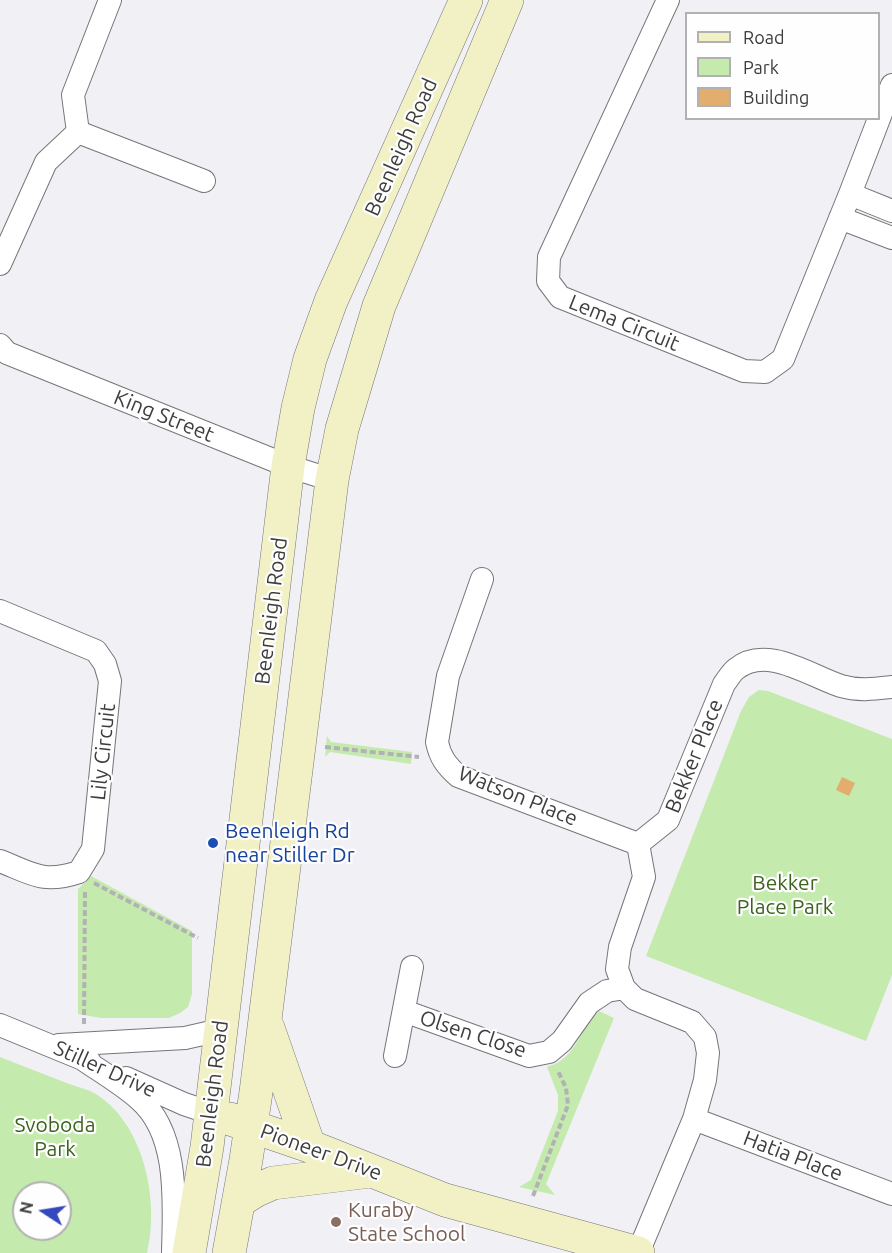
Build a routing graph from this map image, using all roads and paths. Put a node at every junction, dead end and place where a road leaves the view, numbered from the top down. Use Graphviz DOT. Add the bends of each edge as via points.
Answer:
graph roads {
  1 [pos="110,0"];
  2 [pos="466,0"];
  3 [pos="507,0"];
  4 [pos="668,0"];
  5 [pos="892,85"];
  6 [pos="880,116"];
  7 [pos="879,120"];
  8 [pos="78,132"];
  9 [pos="204,181"];
  10 [pos="850,194"];
  11 [pos="892,211"];
  12 [pos="840,218"];
  13 [pos="892,238"];
  14 [pos="0,264"];
  15 [pos="0,345"];
  16 [pos="288,466"];
  17 [pos="332,480"];
  18 [pos="482,579"];
  19 [pos="0,611"];
  20 [pos="892,687"];
  21 [pos="321,747"];
  22 [pos="441,757"];
  23 [pos="638,844"];
  24 [pos="0,861"];
  25 [pos="82,875"];
  26 [pos="198,938"];
  27 [pos="412,967"];
  28 [pos="624,988"];
  29 [pos="404,1011"];
  30 [pos="265,1018"];
  31 [pos="84,1024"];
  32 [pos="0,1025"];
  33 [pos="220,1030"];
  34 [pos="52,1045"];
  35 [pos="549,1052"];
  36 [pos="78,1056"];
  37 [pos="395,1056"];
  38 [pos="210,1113"];
  39 [pos="694,1119"];
  40 [pos="251,1126"];
  41 [pos="309,1146"];
  42 [pos="373,1171"];
  43 [pos="892,1194"];
  44 [pos="533,1196"];
  45 [pos="239,1201"];
  46 [pos="173,1253"];
  47 [pos="189,1253"];
  48 [pos="229,1253"];
  49 [pos="638,1253"];
  1 -- 8 [label="street" via="73,95"];
  2 -- 16 [label="main road, Beenleigh Road" via="331,301 310,359"];
  3 -- 17 [label="main road, Beenleigh Road" via="380,306 342,429"];
  4 -- 12 [label="street, Lema Circuit" via="549,257 548,281 560,297 744,371 765,372 783,359"];
  5 -- 6 [label="street, Lema Circuit"];
  7 -- 10 [label="street, Lema Circuit"];
  8 -- 9 [label="street"];
  8 -- 14 [label="street" via="46,162"];
  10 -- 11 [label="street"];
  10 -- 12 [label="street, Lema Circuit"];
  12 -- 13 [label="street"];
  15 -- 16 [label="street, King Street" via="7,353"];
  16 -- 17 [label="street, King Street"];
  16 -- 33 [label="main road, Beenleigh Road"];
  17 -- 30 [label="main road, Beenleigh Road"];
  18 -- 22 [label="street, Watson Place" via="448,676 437,742"];
  19 -- 25 [label="street, Lily Circuit" via="96,651 105,664 110,681 93,849"];
  20 -- 23 [label="street, Bekker Place" via="842,687 772,660 751,661 736,669 724,684 668,820"];
  21 -- 22 [label="path"];
  22 -- 23 [label="street, Watson Place" via="458,776"];
  23 -- 28 [label="street" via="644,877 620,947 617,969"];
  24 -- 25 [label="street" via="41,878"];
  25 -- 26 [label="path"];
  25 -- 31 [label="path"];
  27 -- 29 [label="street, Olsen Close"];
  28 -- 35 [label="street, Olsen Close" via="607,991 590,1003"];
  28 -- 39 [label="street" via="635,999 692,1022 705,1037 705,1080"];
  29 -- 35 [label="street, Olsen Close" via="529,1056"];
  29 -- 37 [label="street, Olsen Close"];
  30 -- 40 [label="main road, Beenleigh Road"];
  30 -- 41 [label="main road"];
  32 -- 34 [label="street, Stiller Drive"];
  33 -- 34 [label="street" via="185,1038"];
  33 -- 38 [label="main road, Beenleigh Road"];
  34 -- 36 [label="street, Stiller Drive"];
  35 -- 44 [label="path" via="566,1088 568,1105"];
  36 -- 38 [label="street, Stiller Drive"];
  36 -- 46 [label="street" via="139,1099 156,1120 172,1178"];
  38 -- 40 [label="main road, Pioneer Drive"];
  38 -- 47 [label="main road, Beenleigh Road"];
  39 -- 43 [label="street, Hatia Place"];
  39 -- 49 [label="street"];
  40 -- 41 [label="main road, Pioneer Drive"];
  40 -- 45 [label="main road, Beenleigh Road"];
  41 -- 42 [label="main road, Pioneer Drive"];
  42 -- 45 [label="main road" via="273,1183"];
  42 -- 49 [label="main road, Pioneer Drive" via="445,1200"];
  45 -- 48 [label="main road, Beenleigh Road"];
}
